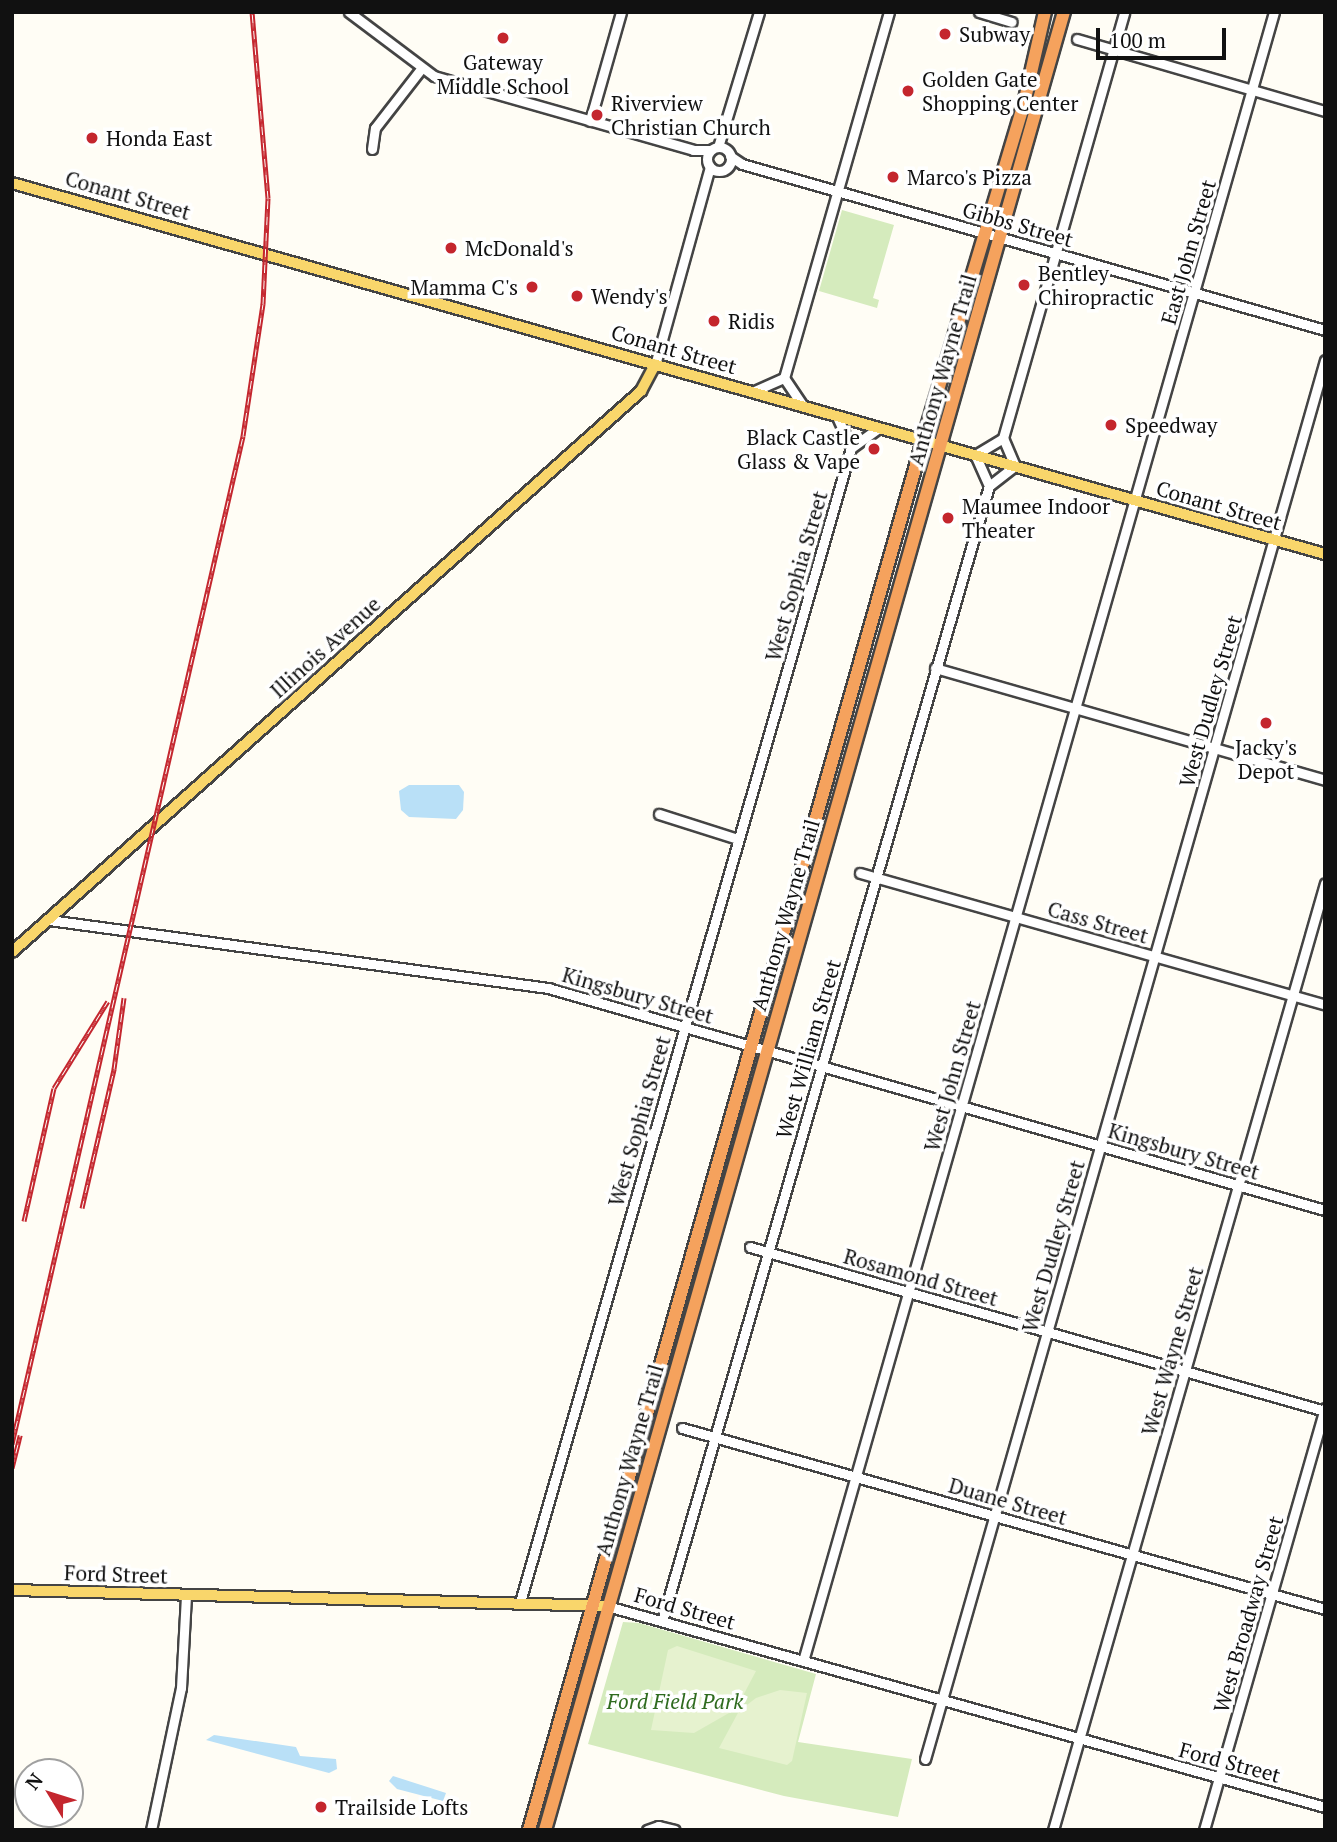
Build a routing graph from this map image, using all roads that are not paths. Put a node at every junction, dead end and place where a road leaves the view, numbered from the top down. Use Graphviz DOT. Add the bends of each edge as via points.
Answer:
graph roads {
  1 [pos="349,12"];
  2 [pos="621,12"];
  3 [pos="759,12"];
  4 [pos="889,12"];
  5 [pos="979,12"];
  6 [pos="1045,12"];
  7 [pos="1064,12"];
  8 [pos="1124,12"];
  9 [pos="1275,12"];
  10 [pos="1012,22"];
  11 [pos="1077,40"];
  12 [pos="1113,51"];
  13 [pos="421,69"];
  14 [pos="1252,90"];
  15 [pos="1325,111"];
  16 [pos="590,121"];
  17 [pos="372,149"];
  18 [pos="693,150"];
  19 [pos="721,150"];
  20 [pos="742,164"];
  21 [pos="716,166"];
  22 [pos="12,183"];
  23 [pos="837,190"];
  24 [pos="985,233"];
  25 [pos="1001,237"];
  26 [pos="1056,254"];
  27 [pos="1195,293"];
  28 [pos="1325,330"];
  29 [pos="1325,360"];
  30 [pos="655,365"];
  31 [pos="784,378"];
  32 [pos="752,391"];
  33 [pos="803,406"];
  34 [pos="837,416"];
  35 [pos="879,428"];
  36 [pos="1003,438"];
  37 [pos="923,440"];
  38 [pos="940,445"];
  39 [pos="851,449"];
  40 [pos="975,455"];
  41 [pos="1014,467"];
  42 [pos="989,486"];
  43 [pos="1135,501"];
  44 [pos="1274,540"];
  45 [pos="1325,554"];
  46 [pos="935,668"];
  47 [pos="1075,708"];
  48 [pos="1214,748"];
  49 [pos="1325,780"];
  50 [pos="659,814"];
  51 [pos="738,839"];
  52 [pos="860,873"];
  53 [pos="876,877"];
  54 [pos="1325,883"];
  55 [pos="1016,916"];
  56 [pos="49,920"];
  57 [pos="12,952"];
  58 [pos="1156,957"];
  59 [pos="1292,996"];
  60 [pos="1325,1005"];
  61 [pos="683,1027"];
  62 [pos="751,1046"];
  63 [pos="766,1050"];
  64 [pos="822,1065"];
  65 [pos="962,1105"];
  66 [pos="1101,1145"];
  67 [pos="1238,1185"];
  68 [pos="1325,1210"];
  69 [pos="750,1247"];
  70 [pos="768,1252"];
  71 [pos="908,1292"];
  72 [pos="1046,1332"];
  73 [pos="1185,1371"];
  74 [pos="1324,1410"];
  75 [pos="682,1428"];
  76 [pos="715,1437"];
  77 [pos="856,1475"];
  78 [pos="994,1515"];
  79 [pos="1133,1554"];
  80 [pos="12,1590"];
  81 [pos="1272,1595"];
  82 [pos="186,1596"];
  83 [pos="520,1602"];
  84 [pos="592,1604"];
  85 [pos="607,1606"];
  86 [pos="1325,1609"];
  87 [pos="662,1621"];
  88 [pos="803,1661"];
  89 [pos="941,1700"];
  90 [pos="1079,1740"];
  91 [pos="925,1759"];
  92 [pos="1218,1780"];
  93 [pos="1325,1807"];
  94 [pos="151,1830"];
  95 [pos="529,1830"];
  96 [pos="545,1830"];
  97 [pos="647,1830"];
  98 [pos="675,1830"];
  99 [pos="1054,1830"];
  100 [pos="1204,1830"];
  1 -- 13 [label="street"];
  2 -- 16 [label="street"];
  3 -- 19 [label="street"];
  4 -- 23 [label="street"];
  5 -- 10 [label="street"];
  6 -- 24 [label="highway, Anthony Wayne Trail"];
  7 -- 25 [label="highway, Anthony Wayne Trail"];
  8 -- 12 [label="street"];
  9 -- 14 [label="street, East John Street"];
  11 -- 12 [label="street"];
  12 -- 14 [label="street"];
  12 -- 26 [label="street"];
  13 -- 16 [label="street"];
  13 -- 17 [label="street" via="375,128"];
  14 -- 15 [label="street"];
  14 -- 27 [label="street, East John Street"];
  16 -- 18 [label="street"];
  18 -- 19 [label="street"];
  18 -- 21 [label="street"];
  19 -- 20 [label="street, Gibbs Street"];
  19 -- 21 [label="street"];
  19 -- 21 [label="street"];
  20 -- 21 [label="street, Gibbs Street"];
  20 -- 23 [label="street, Gibbs Street"];
  21 -- 30 [label="street"];
  22 -- 30 [label="main road, Conant Street"];
  23 -- 24 [label="street, Gibbs Street"];
  23 -- 31 [label="street"];
  24 -- 25 [label="street, Gibbs Street"];
  24 -- 37 [label="highway, Anthony Wayne Trail"];
  25 -- 26 [label="street, Gibbs Street"];
  25 -- 38 [label="highway, Anthony Wayne Trail"];
  26 -- 27 [label="street, Gibbs Street"];
  26 -- 36 [label="street"];
  27 -- 28 [label="street, Gibbs Street"];
  27 -- 43 [label="street, East John Street"];
  29 -- 44 [label="street, West Dudley Street"];
  30 -- 32 [label="main road, Conant Street"];
  30 -- 56 [label="main road, Illinois Avenue" via="641,391"];
  31 -- 32 [label="street"];
  31 -- 33 [label="street"];
  32 -- 33 [label="main road, Conant Street"];
  33 -- 34 [label="main road, Conant Street"];
  34 -- 35 [label="main road, Conant Street"];
  34 -- 39 [label="street"];
  35 -- 37 [label="main road, Conant Street"];
  35 -- 39 [label="street"];
  36 -- 40 [label="street"];
  36 -- 41 [label="street"];
  37 -- 38 [label="main road, Conant Street"];
  37 -- 62 [label="highway, Anthony Wayne Trail"];
  38 -- 40 [label="main road, Conant Street"];
  38 -- 63 [label="highway, Anthony Wayne Trail"];
  39 -- 51 [label="street, West Sophia Street"];
  40 -- 41 [label="main road, Conant Street"];
  40 -- 42 [label="street"];
  41 -- 42 [label="street"];
  41 -- 43 [label="main road, Conant Street"];
  42 -- 46 [label="street, West William Street"];
  43 -- 44 [label="main road, Conant Street"];
  43 -- 47 [label="street, West John Street"];
  44 -- 45 [label="main road, Conant Street"];
  44 -- 48 [label="street, West Dudley Street"];
  46 -- 47 [label="street"];
  46 -- 53 [label="street, West William Street"];
  47 -- 48 [label="street"];
  47 -- 55 [label="street, West John Street"];
  48 -- 49 [label="street"];
  48 -- 58 [label="street, West Dudley Street"];
  50 -- 51 [label="street"];
  51 -- 61 [label="street, West Sophia Street"];
  52 -- 53 [label="street, Cass Street"];
  53 -- 55 [label="street, Cass Street"];
  53 -- 64 [label="street, West William Street"];
  54 -- 59 [label="street, West Wayne Street"];
  55 -- 58 [label="street, Cass Street"];
  55 -- 65 [label="street, West John Street"];
  56 -- 57 [label="main road, Illinois Avenue"];
  56 -- 61 [label="street, Kingsbury Street" via="548,988"];
  58 -- 59 [label="street, Cass Street"];
  58 -- 66 [label="street, West Dudley Street"];
  59 -- 60 [label="street, Cass Street"];
  59 -- 67 [label="street, West Wayne Street"];
  61 -- 62 [label="street, Kingsbury Street"];
  61 -- 83 [label="street, West Sophia Street"];
  62 -- 63 [label="street, Kingsbury Street"];
  62 -- 84 [label="highway, Anthony Wayne Trail"];
  63 -- 64 [label="street, Kingsbury Street"];
  63 -- 85 [label="highway, Anthony Wayne Trail"];
  64 -- 65 [label="street, Kingsbury Street"];
  64 -- 70 [label="street, West William Street"];
  65 -- 66 [label="street, Kingsbury Street"];
  65 -- 71 [label="street, West John Street"];
  66 -- 67 [label="street, Kingsbury Street"];
  66 -- 72 [label="street, West Dudley Street"];
  67 -- 68 [label="street, Kingsbury Street"];
  67 -- 73 [label="street, West Wayne Street"];
  69 -- 70 [label="street, Rosamond Street"];
  70 -- 71 [label="street, Rosamond Street"];
  70 -- 76 [label="street, West William Street"];
  71 -- 72 [label="street, Rosamond Street"];
  71 -- 77 [label="street, West John Street"];
  72 -- 73 [label="street, Rosamond Street"];
  72 -- 78 [label="street, West Dudley Street"];
  73 -- 74 [label="street, Rosamond Street"];
  73 -- 79 [label="street, West Wayne Street"];
  74 -- 81 [label="street, West Broadway Street"];
  75 -- 76 [label="street, Duane Street"];
  76 -- 77 [label="street, Duane Street"];
  76 -- 87 [label="street, West William Street"];
  77 -- 78 [label="street, Duane Street"];
  77 -- 88 [label="street, West John Street"];
  78 -- 79 [label="street, Duane Street"];
  78 -- 89 [label="street, West Dudley Street"];
  79 -- 81 [label="street, Duane Street"];
  79 -- 90 [label="street, West Wayne Street"];
  80 -- 82 [label="main road, Ford Street"];
  81 -- 86 [label="street, Duane Street"];
  81 -- 92 [label="street, West Broadway Street"];
  82 -- 83 [label="main road, Ford Street"];
  82 -- 94 [label="street" via="181,1688"];
  83 -- 84 [label="main road, Ford Street"];
  84 -- 85 [label="main road, Ford Street"];
  84 -- 95 [label="highway, Anthony Wayne Trail"];
  85 -- 87 [label="street, Ford Street"];
  85 -- 96 [label="highway, Anthony Wayne Trail"];
  87 -- 88 [label="street, Ford Street"];
  88 -- 89 [label="street, Ford Street"];
  89 -- 90 [label="street, Ford Street"];
  89 -- 91 [label="street, West Dudley Street"];
  90 -- 92 [label="street, Ford Street"];
  90 -- 99 [label="street, West Wayne Street"];
  92 -- 93 [label="street, Ford Street"];
  92 -- 100 [label="street, West Broadway Street"];
  97 -- 98 [label="street" via="658,1826"];
}
